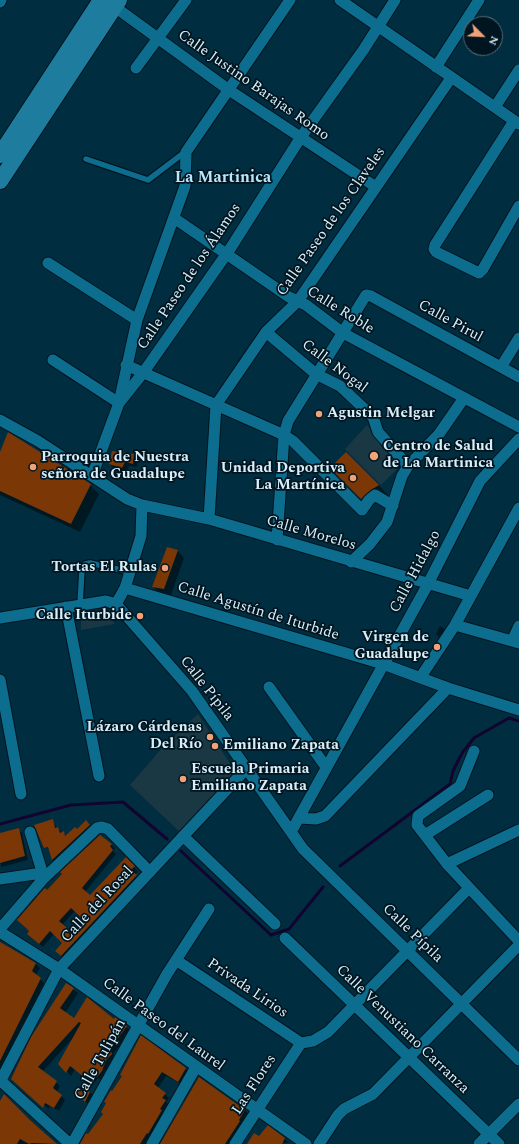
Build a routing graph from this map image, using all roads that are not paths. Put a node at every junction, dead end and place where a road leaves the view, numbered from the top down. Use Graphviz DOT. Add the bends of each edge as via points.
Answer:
graph roads {
  1 [pos="186,0"];
  2 [pos="290,0"];
  3 [pos="340,0"];
  4 [pos="395,0"];
  5 [pos="479,0"];
  6 [pos="112,2"];
  7 [pos="378,27"];
  8 [pos="158,38"];
  9 [pos="436,67"];
  10 [pos="136,68"];
  11 [pos="519,70"];
  12 [pos="451,78"];
  13 [pos="229,90"];
  14 [pos="495,107"];
  15 [pos="517,123"];
  16 [pos="301,137"];
  17 [pos="186,152"];
  18 [pos="0,155"];
  19 [pos="86,159"];
  20 [pos="0,181"];
  21 [pos="376,187"];
  22 [pos="519,206"];
  23 [pos="174,218"];
  24 [pos="226,254"];
  25 [pos="48,263"];
  26 [pos="298,301"];
  27 [pos="136,320"];
  28 [pos="266,332"];
  29 [pos="343,333"];
  30 [pos="519,338"];
  31 [pos="53,360"];
  32 [pos="126,365"];
  33 [pos="501,367"];
  34 [pos="143,373"];
  35 [pos="316,374"];
  36 [pos="519,377"];
  37 [pos="464,398"];
  38 [pos="118,403"];
  39 [pos="216,405"];
  40 [pos="1,424"];
  41 [pos="519,427"];
  42 [pos="284,435"];
  43 [pos="519,439"];
  44 [pos="408,466"];
  45 [pos="92,476"];
  46 [pos="142,505"];
  47 [pos="393,506"];
  48 [pos="519,508"];
  49 [pos="209,519"];
  50 [pos="277,540"];
  51 [pos="352,562"];
  52 [pos="130,572"];
  53 [pos="428,584"];
  54 [pos="125,588"];
  55 [pos="471,596"];
  56 [pos="116,604"];
  57 [pos="80,605"];
  58 [pos="66,607"];
  59 [pos="0,618"];
  60 [pos="455,625"];
  61 [pos="519,626"];
  62 [pos="516,642"];
  63 [pos="383,664"];
  64 [pos="420,678"];
  65 [pos="0,680"];
  66 [pos="269,687"];
  67 [pos="448,688"];
  68 [pos="519,710"];
  69 [pos="474,751"];
  70 [pos="326,767"];
  71 [pos="246,769"];
  72 [pos="99,776"];
  73 [pos="21,794"];
  74 [pos="488,795"];
  75 [pos="299,818"];
  76 [pos="519,830"];
  77 [pos="30,832"];
  78 [pos="291,832"];
  79 [pos="183,836"];
  80 [pos="425,836"];
  81 [pos="447,864"];
  82 [pos="150,872"];
  83 [pos="43,875"];
  84 [pos="0,879"];
  85 [pos="469,888"];
  86 [pos="209,909"];
  87 [pos="275,924"];
  88 [pos="519,925"];
  89 [pos="508,930"];
  90 [pos="0,931"];
  91 [pos="285,938"];
  92 [pos="519,941"];
  93 [pos="519,945"];
  94 [pos="407,951"];
  95 [pos="176,960"];
  96 [pos="60,969"];
  97 [pos="461,1003"];
  98 [pos="354,1004"];
  99 [pos="138,1025"];
  100 [pos="301,1043"];
  101 [pos="408,1057"];
  102 [pos="519,1060"];
  103 [pos="196,1067"];
  104 [pos="0,1081"];
  105 [pos="519,1104"];
  106 [pos="257,1110"];
  107 [pos="489,1134"];
  108 [pos="71,1144"];
  109 [pos="152,1144"];
  110 [pos="235,1144"];
  111 [pos="306,1144"];
  112 [pos="319,1144"];
  113 [pos="479,1144"];
  114 [pos="499,1144"];
  1 -- 8 [label="street"];
  2 -- 13 [label="street"];
  3 -- 7 [label="street"];
  4 -- 7 [label="street, Calle Paseo de los Álamos"];
  5 -- 9 [label="street"];
  6 -- 8 [label="street, Calle Justino Barajas Romo"];
  6 -- 18 [label="main road"];
  6 -- 20 [label="main road"];
  7 -- 9 [label="street"];
  7 -- 16 [label="street, Calle Paseo de los Álamos"];
  8 -- 10 [label="street"];
  8 -- 13 [label="street, Calle Justino Barajas Romo"];
  9 -- 12 [label="street"];
  11 -- 14 [label="street"];
  12 -- 14 [label="street"];
  12 -- 21 [label="street, Calle Paseo de los Claveles"];
  13 -- 16 [label="street, Calle Justino Barajas Romo"];
  13 -- 17 [label="street"];
  14 -- 15 [label="street"];
  15 -- 22 [label="street" via="434,249 478,273 483,269"];
  16 -- 21 [label="street, Calle Justino Barajas Romo"];
  16 -- 24 [label="street, Calle Paseo de los Álamos"];
  17 -- 19 [label="lane" via="148,180"];
  17 -- 23 [label="street" via="185,186"];
  21 -- 26 [label="street, Calle Paseo de los Claveles"];
  23 -- 24 [label="street, Calle Roble"];
  23 -- 27 [label="street"];
  24 -- 26 [label="street, Calle Roble"];
  24 -- 34 [label="street, Calle Paseo de los Álamos"];
  25 -- 27 [label="street"];
  26 -- 28 [label="street, Calle Paseo de los Claveles"];
  26 -- 29 [label="street, Calle Roble"];
  27 -- 32 [label="street"];
  28 -- 35 [label="street, Calle Nogal"];
  28 -- 39 [label="street, Calle Paseo de los Claveles"];
  29 -- 33 [label="street, Calle Pirul" via="366,295 371,296"];
  29 -- 35 [label="street"];
  29 -- 37 [label="street, Calle Roble"];
  30 -- 33 [label="street"];
  31 -- 38 [label="street"];
  32 -- 34 [label="street"];
  32 -- 38 [label="street"];
  33 -- 36 [label="street, Calle Pirul"];
  34 -- 38 [label="street, Calle Paseo de los Álamos"];
  34 -- 39 [label="street"];
  35 -- 42 [label="street" via="288,421"];
  35 -- 44 [label="street, Calle Nogal" via="340,386 373,417 378,432"];
  37 -- 41 [label="street, Calle Roble"];
  37 -- 44 [label="street" via="439,434"];
  38 -- 45 [label="street"];
  39 -- 42 [label="street"];
  39 -- 49 [label="street"];
  40 -- 45 [label="street, Calle Morelos" via="38,441"];
  42 -- 47 [label="street" via="362,510 375,495"];
  42 -- 50 [label="street"];
  43 -- 53 [label="street, Calle Hidalgo" via="480,481"];
  44 -- 47 [label="street" via="402,476"];
  45 -- 46 [label="street, Calle Morelos" via="127,499"];
  46 -- 49 [label="street, Calle Morelos"];
  46 -- 52 [label="street" via="141,536"];
  47 -- 51 [label="street" via="387,522"];
  48 -- 55 [label="street"];
  49 -- 50 [label="street, Calle Morelos"];
  50 -- 51 [label="street, Calle Morelos"];
  51 -- 53 [label="street, Calle Morelos"];
  52 -- 54 [label="street"];
  52 -- 57 [label="lane" via="85,564 82,569"];
  53 -- 55 [label="street, Calle Morelos"];
  53 -- 63 [label="street, Calle Hidalgo"];
  54 -- 56 [label="street"];
  54 -- 63 [label="street, Calle Agustín de Iturbide"];
  55 -- 60 [label="street"];
  56 -- 57 [label="street" via="106,601"];
  56 -- 71 [label="street, Calle Pípila" via="192,691"];
  57 -- 58 [label="street"];
  58 -- 59 [label="street"];
  58 -- 72 [label="street"];
  60 -- 62 [label="street"];
  60 -- 64 [label="street"];
  61 -- 62 [label="street"];
  63 -- 64 [label="street, Calle Agustín de Iturbide"];
  63 -- 70 [label="street, Calle Hidalgo"];
  64 -- 67 [label="street, Calle Agustín de Iturbide"];
  65 -- 73 [label="street"];
  66 -- 70 [label="street"];
  67 -- 68 [label="street, Calle Agustín de Iturbide"];
  67 -- 75 [label="street" via="325,816 316,819"];
  69 -- 80 [label="street" via="460,786 418,816 417,825"];
  70 -- 75 [label="street, Calle Hidalgo"];
  71 -- 78 [label="street, Calle Pípila"];
  71 -- 79 [label="street, Calle del Rosal"];
  74 -- 80 [label="street"];
  75 -- 78 [label="street, Calle Hidalgo"];
  76 -- 81 [label="street"];
  77 -- 83 [label="street"];
  78 -- 94 [label="street, Calle Pípila" via="303,849"];
  79 -- 82 [label="street, Calle del Rosal"];
  79 -- 87 [label="street"];
  80 -- 81 [label="street"];
  81 -- 85 [label="street"];
  82 -- 83 [label="street" via="102,826"];
  82 -- 96 [label="street, Calle del Rosal"];
  83 -- 84 [label="street"];
  83 -- 90 [label="street"];
  85 -- 89 [label="street"];
  85 -- 94 [label="street"];
  86 -- 95 [label="street, Calle Tulipán"];
  88 -- 89 [label="street"];
  89 -- 92 [label="street"];
  90 -- 96 [label="street, Calle Paseo del Laurel"];
  91 -- 98 [label="street, Calle Venustiano Carranza"];
  93 -- 97 [label="street"];
  94 -- 97 [label="street, Calle Pípila"];
  94 -- 98 [label="street"];
  95 -- 99 [label="street, Calle Tulipán"];
  95 -- 100 [label="street, Privada Lirios"];
  96 -- 99 [label="street, Calle Paseo del Laurel"];
  96 -- 104 [label="street, Calle del Rosal"];
  97 -- 101 [label="street"];
  97 -- 102 [label="street, Calle Pípila"];
  98 -- 100 [label="street" via="328,1032 313,1041"];
  98 -- 101 [label="street, Calle Venustiano Carranza"];
  99 -- 103 [label="street, Calle Paseo del Laurel"];
  99 -- 108 [label="street, Calle Tulipán"];
  100 -- 106 [label="street, Las Flores"];
  101 -- 107 [label="street, Calle Venustiano Carranza"];
  101 -- 112 [label="street" via="373,1094 344,1109"];
  103 -- 106 [label="street, Calle Paseo del Laurel"];
  103 -- 109 [label="street"];
  104 -- 108 [label="street"];
  105 -- 107 [label="street"];
  106 -- 110 [label="street, Las Flores"];
  106 -- 111 [label="street, Calle Paseo del Laurel"];
  107 -- 113 [label="street"];
  107 -- 114 [label="street, Calle Venustiano Carranza"];
}
